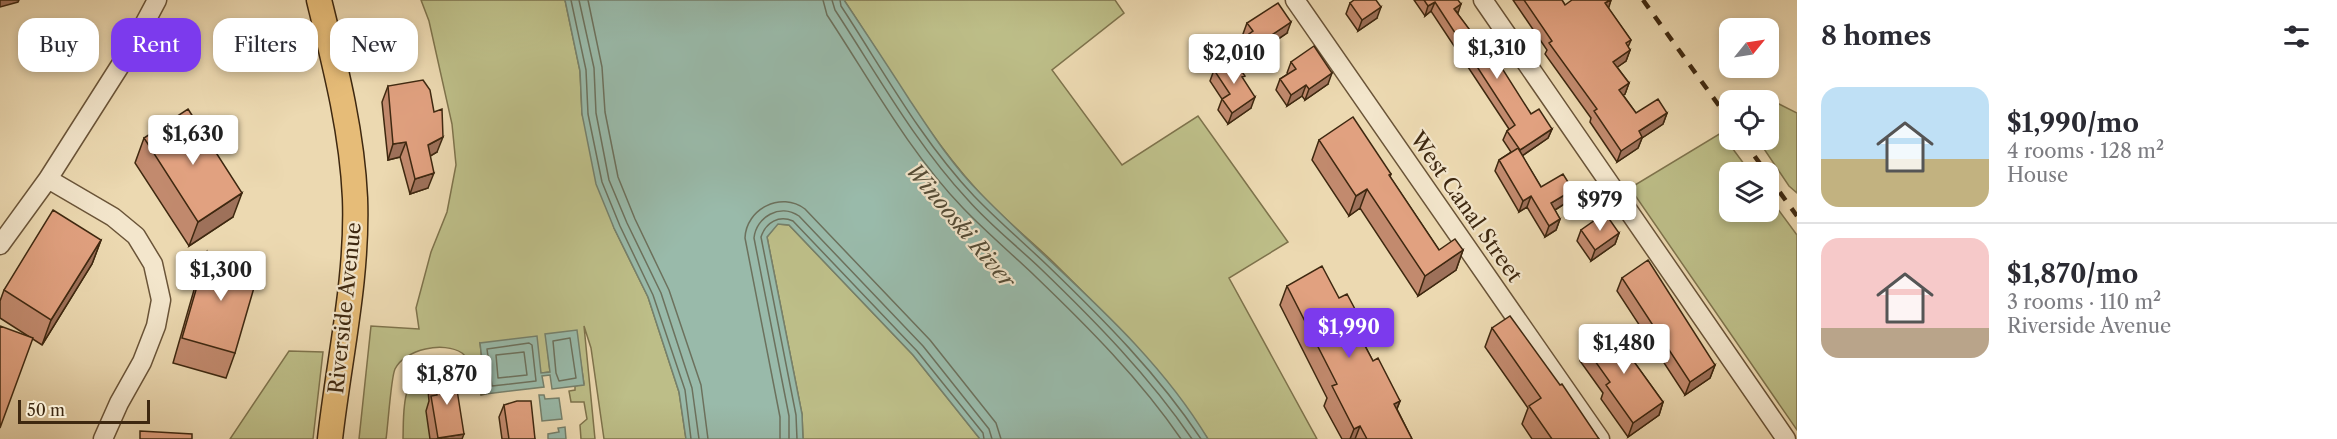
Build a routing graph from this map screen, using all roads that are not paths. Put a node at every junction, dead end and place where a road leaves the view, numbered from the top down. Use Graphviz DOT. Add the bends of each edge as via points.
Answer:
graph roads {
  1 [pos="157,0"];
  2 [pos="320,0"];
  3 [pos="1295,0"];
  4 [pos="1483,0"];
  5 [pos="48,179"];
  6 [pos="0,245"];
  7 [pos="103,439"];
  8 [pos="330,439"];
  9 [pos="1600,439"];
  10 [pos="1786,439"];
  1 -- 5 [label="street" via="132,47"];
  2 -- 8 [label="main road, Riverside Avenue" via="344,110 355,198 353,266"];
  3 -- 9 [label="street, West Canal Street"];
  4 -- 10 [label="street"];
  5 -- 6 [label="street"];
  5 -- 7 [label="street" via="113,217 136,236 153,264 161,300 142,362"];
}
